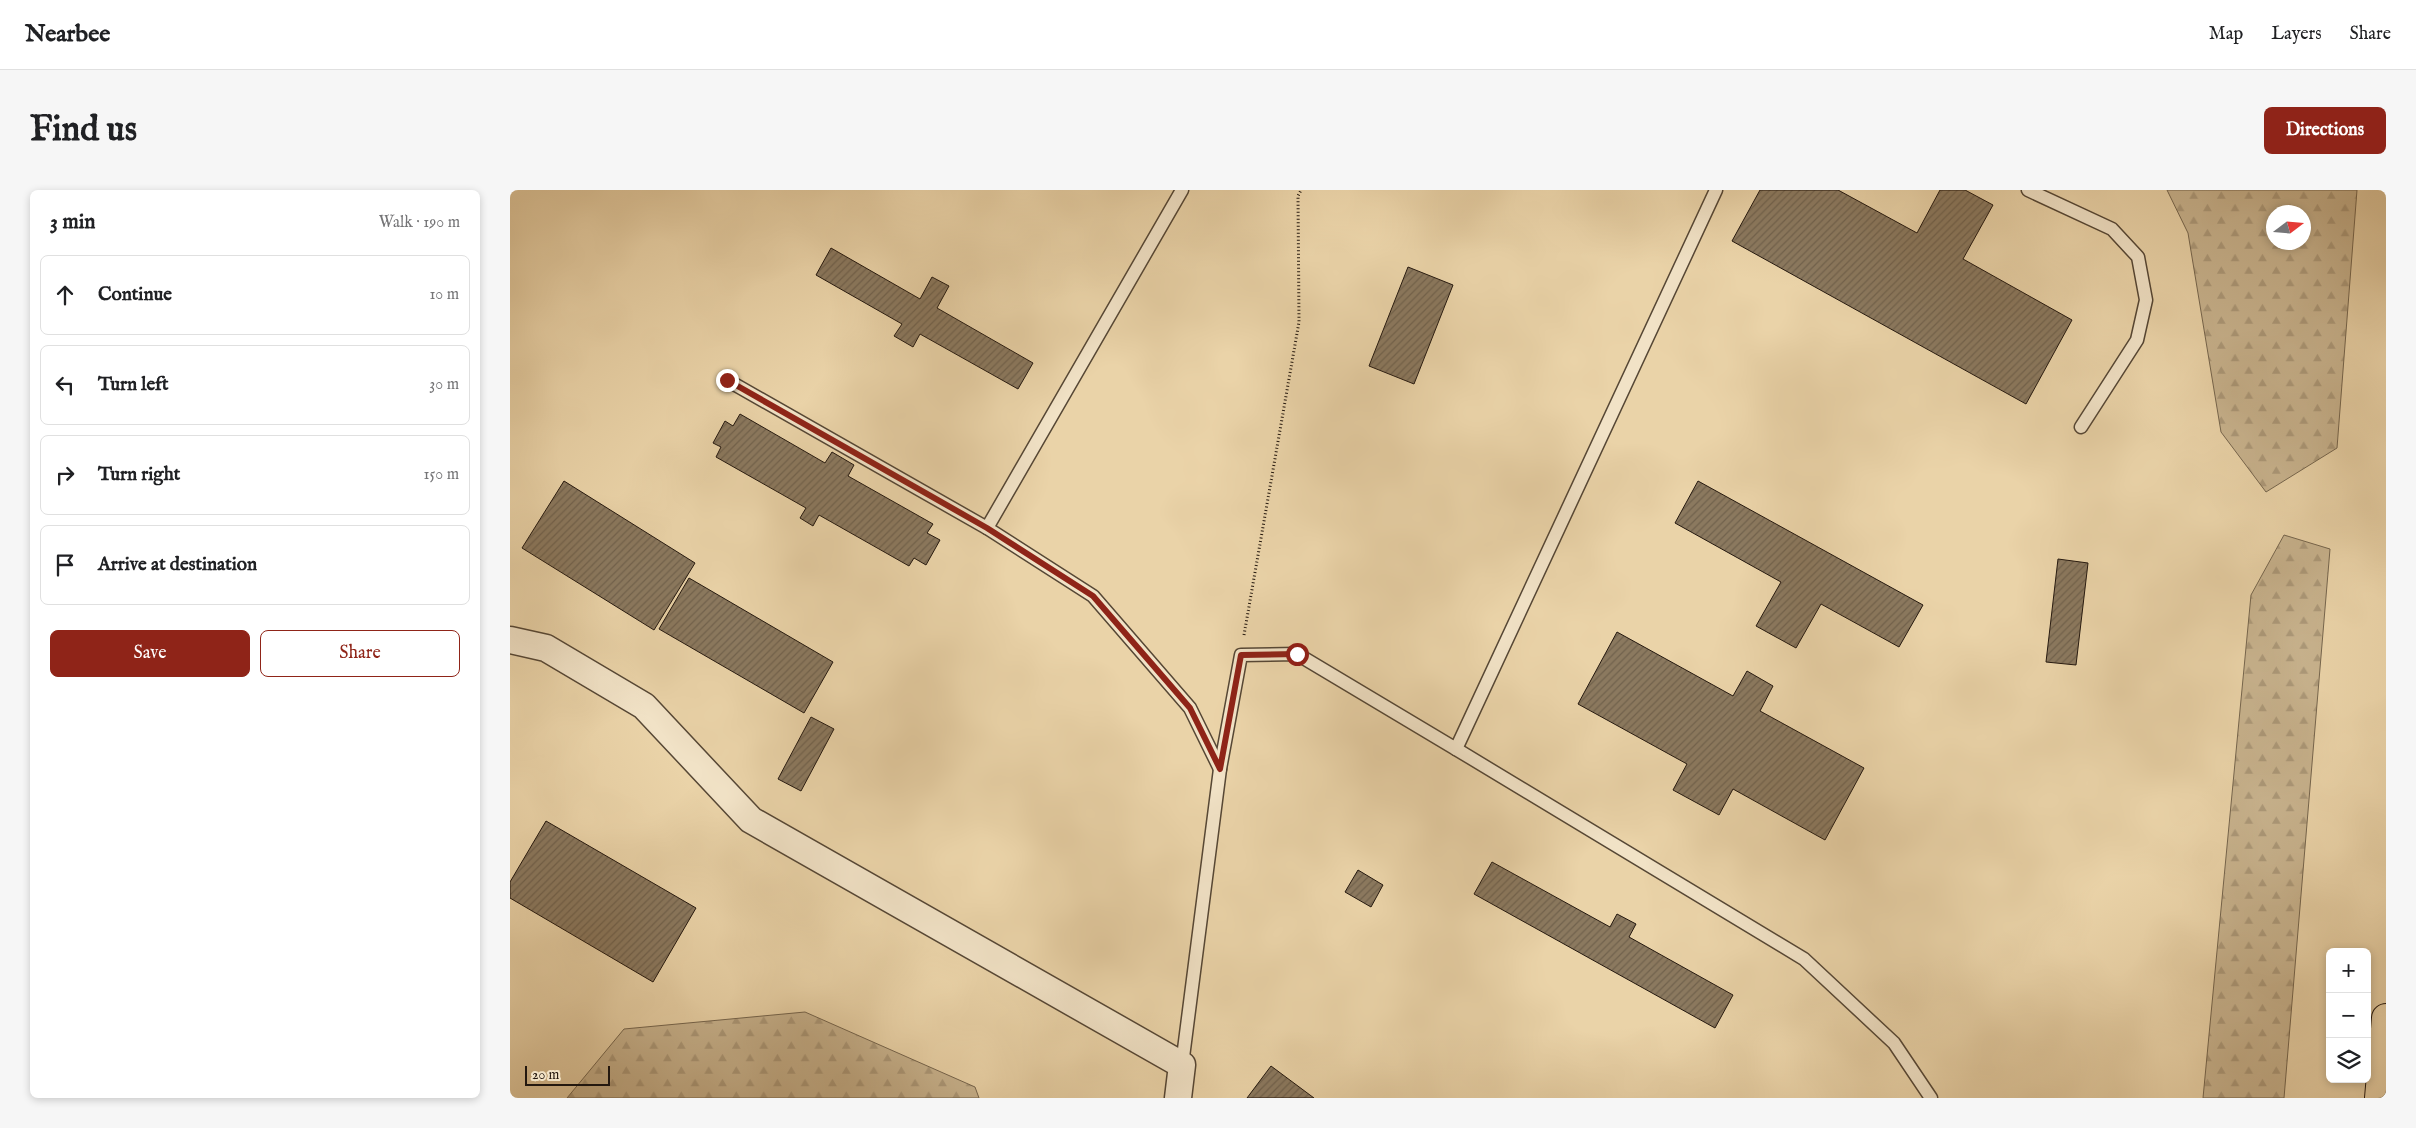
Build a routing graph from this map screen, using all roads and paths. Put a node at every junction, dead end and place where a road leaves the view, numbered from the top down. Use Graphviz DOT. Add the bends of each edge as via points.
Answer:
graph roads {
  1 [pos="1182,190"];
  2 [pos="1301,190"];
  3 [pos="1716,190"];
  4 [pos="2028,190"];
  5 [pos="727,380"];
  6 [pos="2081,426"];
  7 [pos="987,528"];
  8 [pos="510,640"];
  9 [pos="1241,655"];
  10 [pos="1456,749"];
  11 [pos="1220,769"];
  12 [pos="2386,1018"];
  13 [pos="1182,1065"];
  14 [pos="1178,1098"];
  15 [pos="1931,1098"];
  16 [pos="2379,1098"];
  1 -- 7 [label="lane"];
  2 -- 9 [label="path" via="1298,196 1299,322"];
  3 -- 10 [label="lane"];
  4 -- 6 [label="lane" via="2112,229 2138,257 2146,300 2136,340"];
  5 -- 7 [label="lane"];
  7 -- 11 [label="lane" via="1093,596 1190,708"];
  8 -- 13 [label="street" via="546,648 644,706 751,820"];
  9 -- 10 [label="lane" via="1297,654"];
  9 -- 11 [label="lane"];
  10 -- 15 [label="lane" via="1804,959 1894,1043"];
  11 -- 13 [label="lane"];
  12 -- 16 [label="highway"];
  13 -- 14 [label="street"];
}
